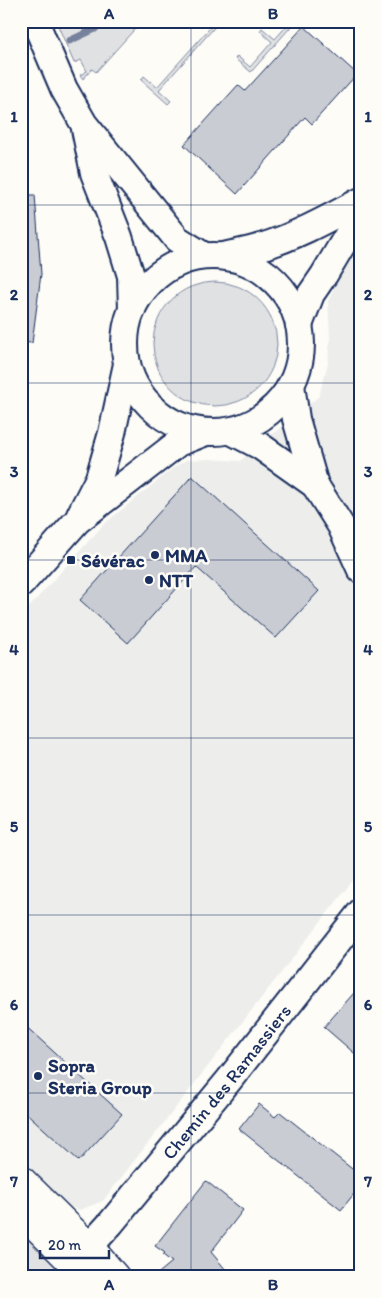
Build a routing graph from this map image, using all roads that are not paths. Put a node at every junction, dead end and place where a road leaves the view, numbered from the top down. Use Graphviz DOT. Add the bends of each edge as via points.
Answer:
graph roads {
  1 [pos="35,21"];
  2 [pos="21,38"];
  3 [pos="64,89"];
  4 [pos="84,124"];
  5 [pos="361,201"];
  6 [pos="361,213"];
  7 [pos="214,256"];
  8 [pos="132,310"];
  9 [pos="299,324"];
  10 [pos="127,364"];
  11 [pos="291,385"];
  12 [pos="218,432"];
  13 [pos="316,486"];
  14 [pos="77,521"];
  15 [pos="361,570"];
  16 [pos="21,584"];
  17 [pos="361,912"];
  18 [pos="21,1180"];
  19 [pos="21,1211"];
  20 [pos="89,1247"];
  21 [pos="84,1277"];
  22 [pos="115,1277"];
  1 -- 3 [label="street"];
  2 -- 3 [label="street"];
  3 -- 4 [label="street"];
  4 -- 7 [label="street" via="177,239"];
  4 -- 8 [label="street" via="94,173 131,276"];
  5 -- 7 [label="street" via="318,224 260,248"];
  6 -- 9 [label="street" via="311,294"];
  7 -- 8 [label="street" via="178,263 156,277"];
  7 -- 9 [label="street" via="241,260 272,278 294,307"];
  8 -- 10 [label="street" via="125,346"];
  9 -- 11 [label="street" via="302,345 299,366"];
  10 -- 12 [label="street" via="138,390 156,411 188,429"];
  10 -- 14 [label="street" via="99,478"];
  11 -- 12 [label="street" via="283,399 260,420"];
  11 -- 13 [label="street" via="296,418"];
  12 -- 13 [label="street" via="260,446"];
  12 -- 14 [label="street" via="178,443"];
  13 -- 15 [label="street" via="341,526"];
  14 -- 16 [label="street"];
  17 -- 20 [label="street, Chemin des Ramassiers" via="223,1087"];
  18 -- 20 [label="main road"];
  19 -- 21 [label="main road"];
  20 -- 22 [label="main road"];
}
